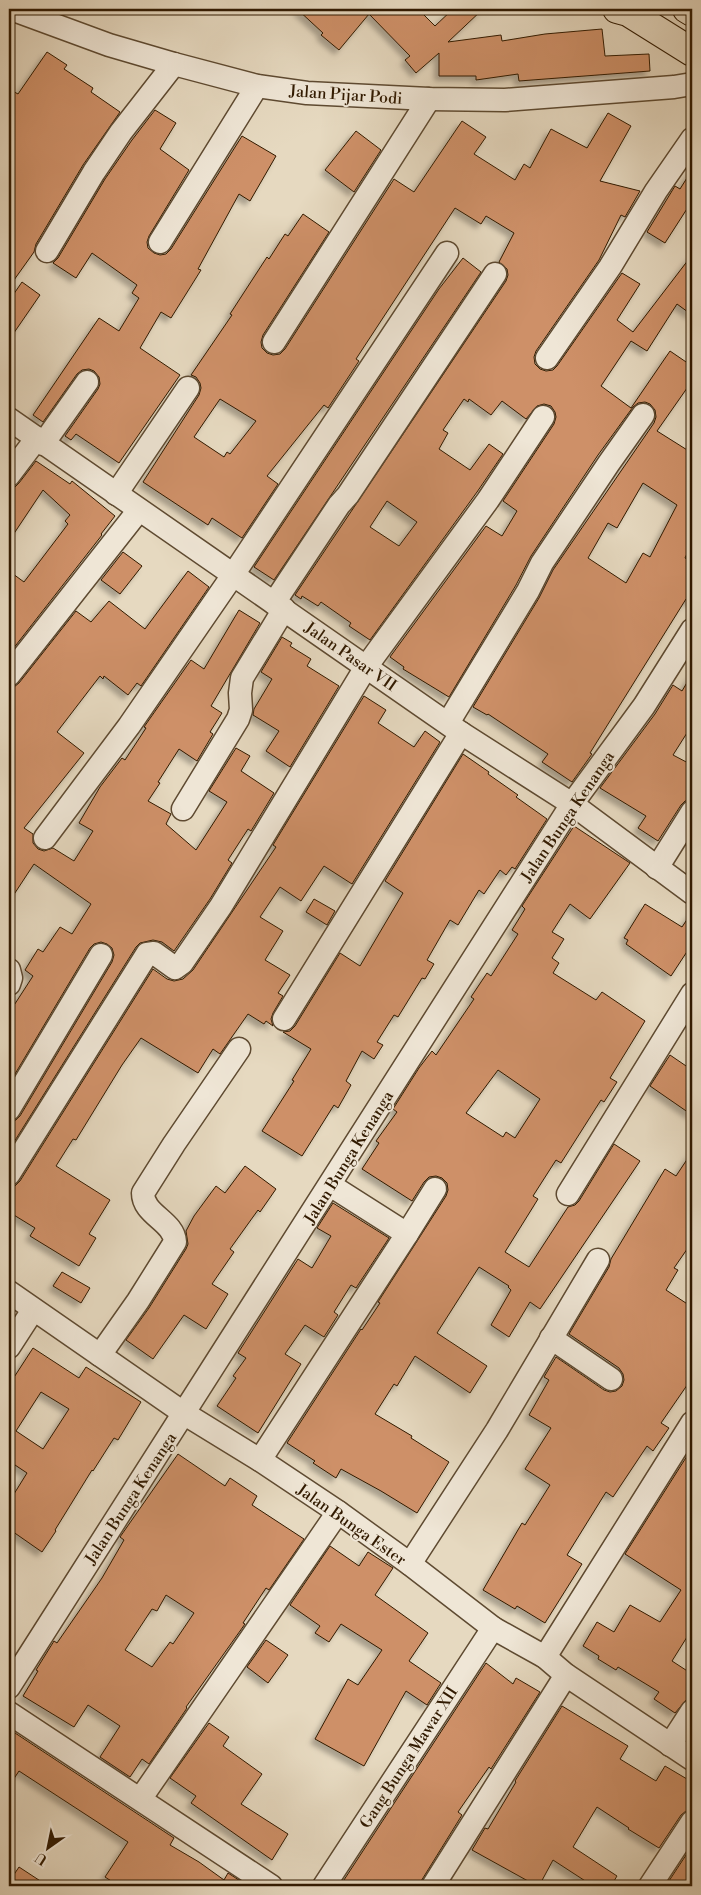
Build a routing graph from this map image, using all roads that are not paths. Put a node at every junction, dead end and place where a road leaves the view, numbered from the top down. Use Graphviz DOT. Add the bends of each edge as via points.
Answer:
graph roads {
  1 [pos="12,9"];
  2 [pos="687,9"];
  3 [pos="623,10"];
  4 [pos="692,12"];
  5 [pos="692,52"];
  6 [pos="174,64"];
  7 [pos="692,84"];
  8 [pos="257,86"];
  9 [pos="429,99"];
  10 [pos="692,139"];
  11 [pos="160,242"];
  12 [pos="47,251"];
  13 [pos="447,253"];
  14 [pos="496,274"];
  15 [pos="274,342"];
  16 [pos="547,358"];
  17 [pos="87,382"];
  18 [pos="188,388"];
  19 [pos="643,415"];
  20 [pos="543,417"];
  21 [pos="9,419"];
  22 [pos="40,441"];
  23 [pos="9,475"];
  24 [pos="116,494"];
  25 [pos="139,510"];
  26 [pos="234,575"];
  27 [pos="279,606"];
  28 [pos="692,630"];
  29 [pos="366,667"];
  30 [pos="9,676"];
  31 [pos="454,728"];
  32 [pos="572,804"];
  33 [pos="183,809"];
  34 [pos="692,812"];
  35 [pos="45,838"];
  36 [pos="657,868"];
  37 [pos="692,893"];
  38 [pos="101,955"];
  39 [pos="9,970"];
  40 [pos="9,984"];
  41 [pos="692,994"];
  42 [pos="284,1019"];
  43 [pos="239,1049"];
  44 [pos="9,1109"];
  45 [pos="9,1174"];
  46 [pos="330,1185"];
  47 [pos="435,1189"];
  48 [pos="568,1194"];
  49 [pos="408,1234"];
  50 [pos="598,1260"];
  51 [pos="9,1292"];
  52 [pos="34,1310"];
  53 [pos="551,1338"];
  54 [pos="9,1347"];
  55 [pos="100,1355"];
  56 [pos="611,1378"];
  57 [pos="184,1414"];
  58 [pos="692,1423"];
  59 [pos="260,1460"];
  60 [pos="338,1512"];
  61 [pos="410,1564"];
  62 [pos="493,1628"];
  63 [pos="545,1658"];
  64 [pos="566,1675"];
  65 [pos="9,1687"];
  66 [pos="692,1711"];
  67 [pos="9,1713"];
  68 [pos="670,1745"];
  69 [pos="692,1759"];
  70 [pos="141,1798"];
  71 [pos="692,1822"];
  72 [pos="271,1886"];
  73 [pos="324,1886"];
  74 [pos="433,1886"];
  75 [pos="650,1886"];
  1 -- 6 [label="street, Jalan Pijar Podi" via="109,45"];
  2 -- 4 [label="highway"];
  3 -- 5 [label="highway"];
  6 -- 8 [label="street, Jalan Pijar Podi"];
  6 -- 12 [label="street" via="99,164"];
  7 -- 9 [label="street, Jalan Pijar Podi" via="504,100"];
  8 -- 9 [label="street, Jalan Pijar Podi" via="306,93"];
  8 -- 11 [label="street"];
  9 -- 15 [label="street"];
  10 -- 16 [label="street"];
  13 -- 26 [label="street"];
  14 -- 27 [label="street" via="339,505"];
  17 -- 22 [label="street"];
  18 -- 24 [label="street"];
  19 -- 31 [label="street" via="542,563"];
  20 -- 29 [label="street" via="488,500"];
  21 -- 22 [label="street, Jalan Pasar VII"];
  22 -- 23 [label="street"];
  22 -- 24 [label="street, Jalan Pasar VII"];
  24 -- 25 [label="street, Jalan Pasar VII"];
  25 -- 26 [label="street, Jalan Pasar VII"];
  25 -- 30 [label="street"];
  26 -- 27 [label="street, Jalan Pasar VII"];
  26 -- 35 [label="street" via="129,726"];
  27 -- 29 [label="street, Jalan Pasar VII"];
  27 -- 33 [label="street" via="242,678 240,716"];
  28 -- 32 [label="street, Jalan Bunga Kenanga" via="644,706"];
  29 -- 31 [label="street, Jalan Pasar VII"];
  29 -- 45 [label="street" via="221,906 182,963 176,968 154,953 146,954"];
  31 -- 32 [label="street, Jalan Pasar VII"];
  31 -- 42 [label="street"];
  32 -- 36 [label="street, Jalan Pasar VII"];
  32 -- 46 [label="street, Jalan Bunga Kenanga"];
  34 -- 36 [label="street"];
  36 -- 37 [label="street, Jalan Pasar VII"];
  38 -- 44 [label="street"];
  39 -- 40 [label="street"];
  41 -- 48 [label="street"];
  43 -- 55 [label="street" via="143,1194 146,1206 171,1230 175,1242"];
  46 -- 49 [label="street"];
  46 -- 57 [label="street, Jalan Bunga Kenanga"];
  47 -- 49 [label="street"];
  49 -- 59 [label="street"];
  50 -- 53 [label="street"];
  51 -- 52 [label="street, Jalan Bunga Ester"];
  52 -- 54 [label="street"];
  52 -- 55 [label="street, Jalan Bunga Ester"];
  53 -- 56 [label="street"];
  53 -- 61 [label="street"];
  55 -- 57 [label="street, Jalan Bunga Ester"];
  57 -- 59 [label="street, Jalan Bunga Ester"];
  57 -- 65 [label="street, Jalan Bunga Kenanga"];
  58 -- 63 [label="street"];
  59 -- 60 [label="street, Jalan Bunga Ester"];
  60 -- 61 [label="street, Jalan Bunga Ester"];
  60 -- 70 [label="street"];
  61 -- 62 [label="street, Jalan Bunga Ester"];
  62 -- 63 [label="street, Jalan Bunga Ester"];
  62 -- 73 [label="street, Gang Bunga Mawar XII"];
  63 -- 64 [label="street, Jalan Bunga Ester"];
  64 -- 68 [label="street, Jalan Bunga Ester"];
  64 -- 74 [label="street"];
  66 -- 68 [label="street"];
  67 -- 70 [label="street"];
  68 -- 69 [label="street, Jalan Bunga Ester"];
  70 -- 72 [label="street"];
  71 -- 75 [label="street"];
}
